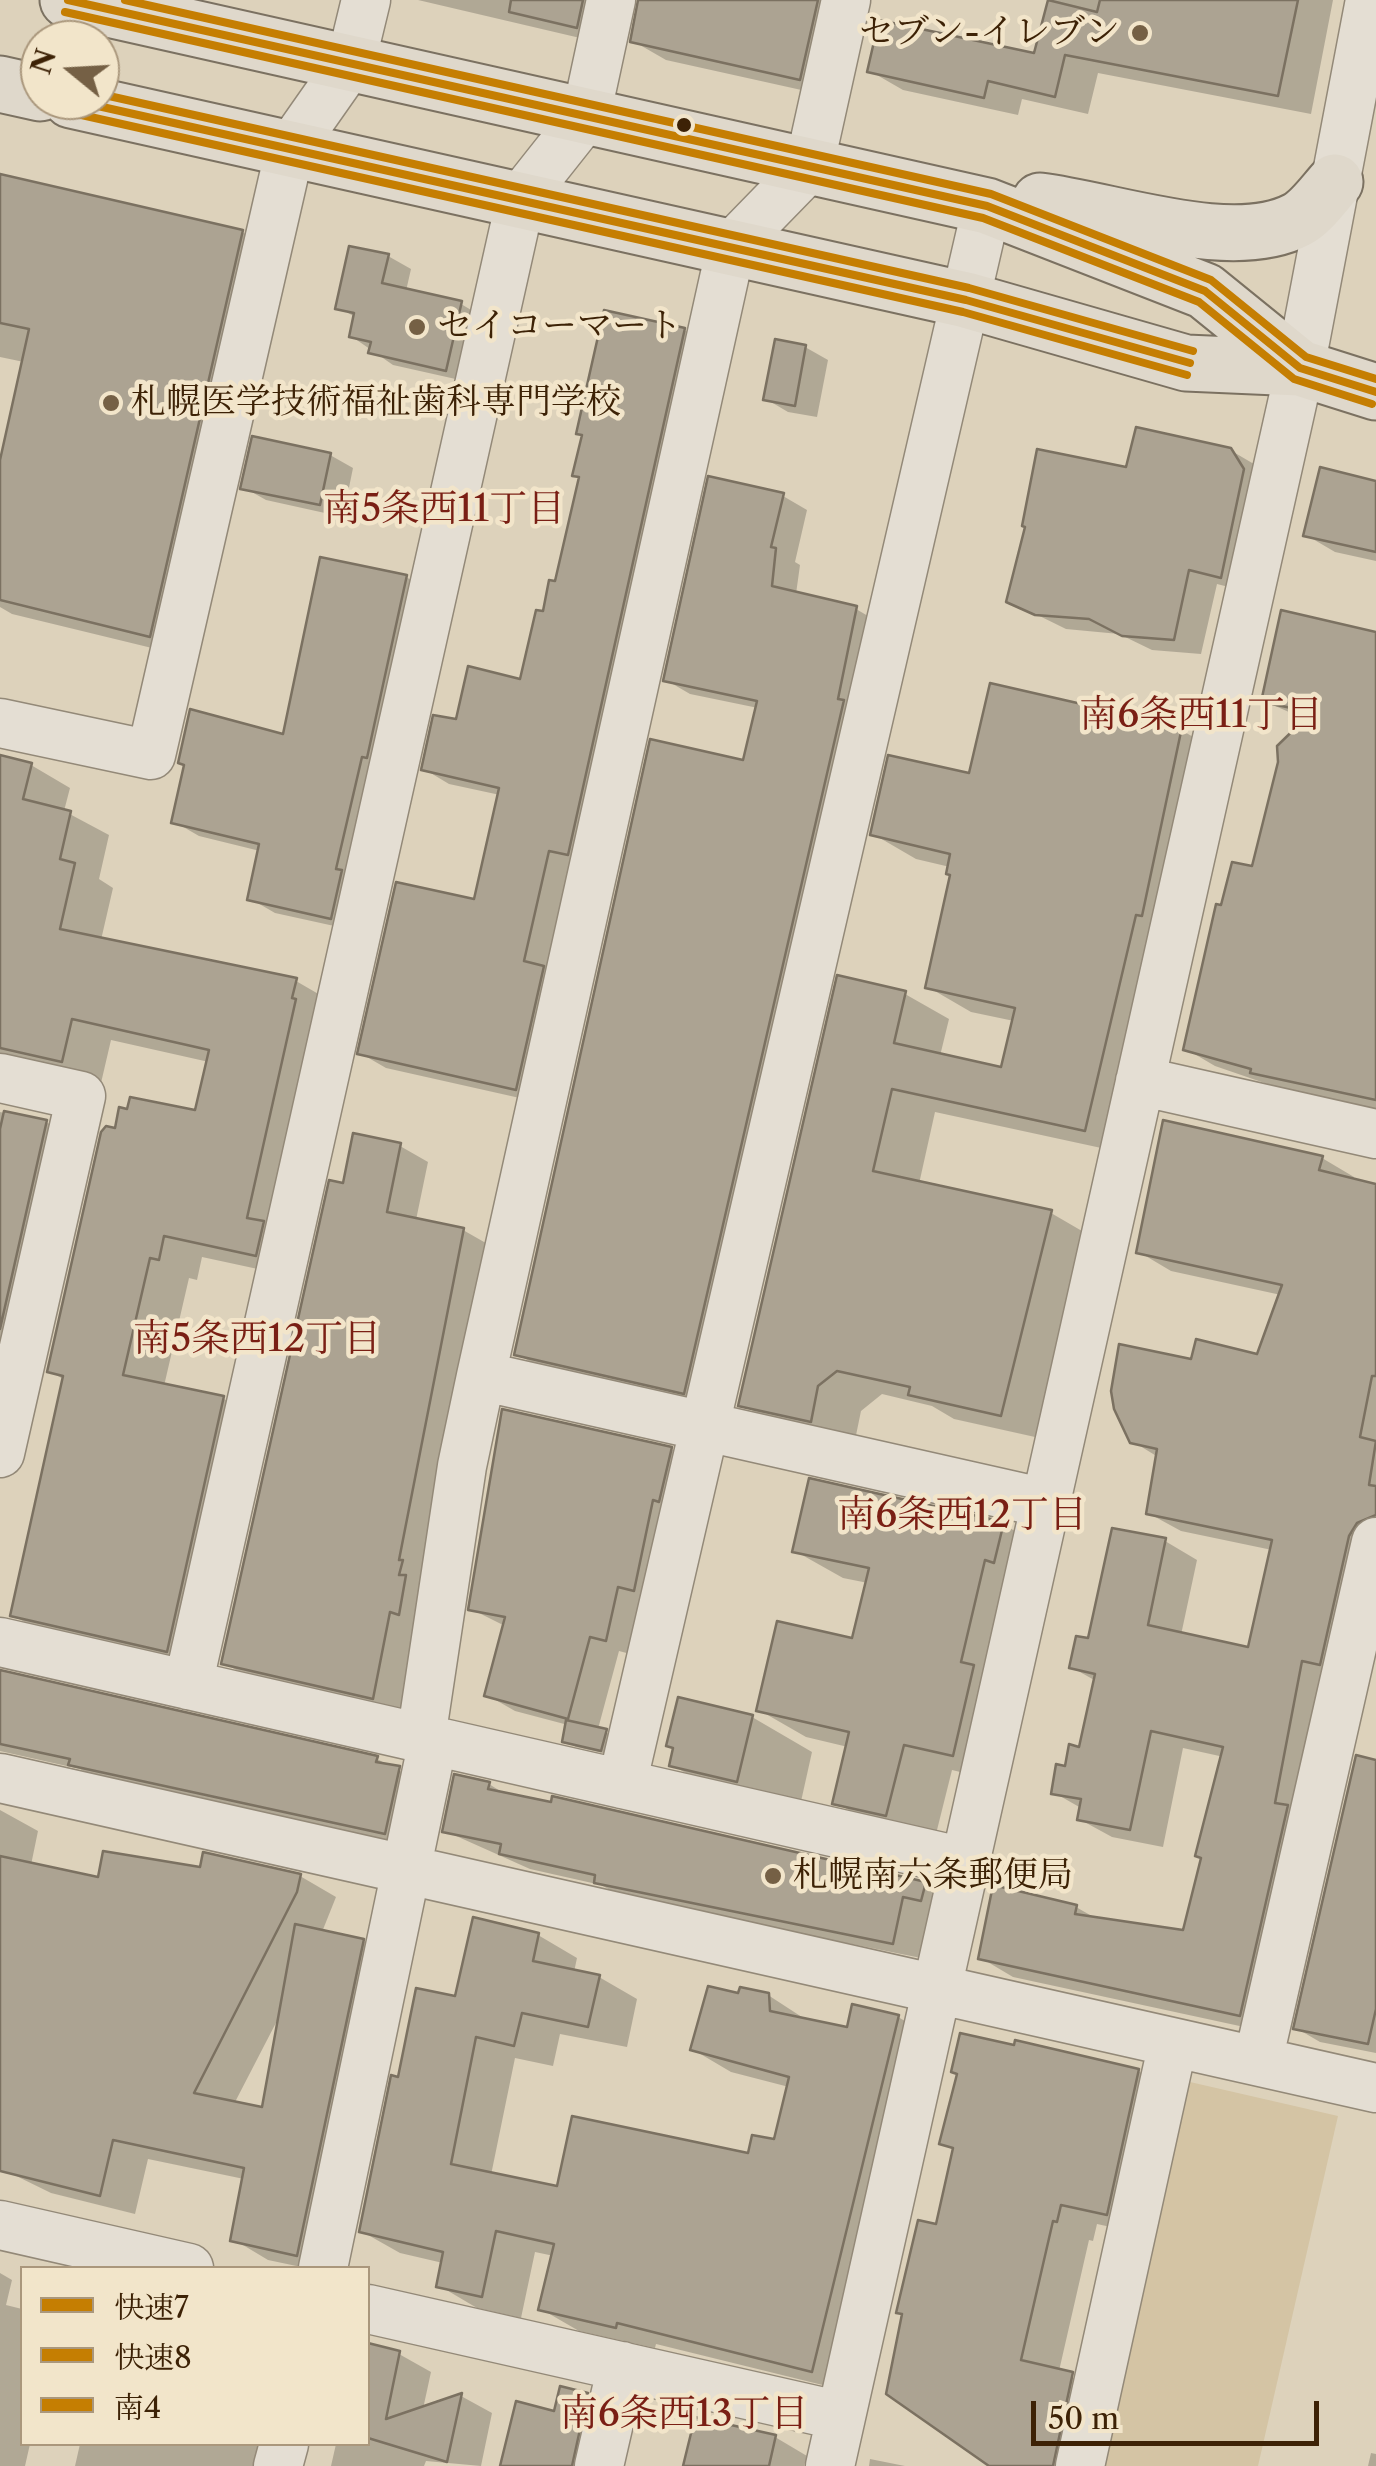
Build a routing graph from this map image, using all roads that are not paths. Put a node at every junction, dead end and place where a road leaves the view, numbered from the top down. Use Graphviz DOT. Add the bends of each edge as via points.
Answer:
graph roads {
  1 [pos="68,0"];
  2 [pos="366,0"];
  3 [pos="611,0"];
  4 [pos="846,0"];
  5 [pos="1370,0"];
  6 [pos="351,62"];
  7 [pos="120,111"];
  8 [pos="586,116"];
  9 [pos="290,149"];
  10 [pos="809,167"];
  11 [pos="1335,182"];
  12 [pos="521,198"];
  13 [pos="987,206"];
  14 [pos="731,247"];
  15 [pos="966,300"];
  16 [pos="1300,368"];
  17 [pos="1376,392"];
  18 [pos="0,723"];
  19 [pos="0,1078"];
  20 [pos="1140,1080"];
  21 [pos="1376,1134"];
  22 [pos="481,1376"];
  23 [pos="705,1426"];
  24 [pos="0,1453"];
  25 [pos="1046,1503"];
  26 [pos="1376,1542"];
  27 [pos="0,1642"];
  28 [pos="188,1685"];
  29 [pos="427,1740"];
  30 [pos="0,1778"];
  31 [pos="622,1784"];
  32 [pos="964,1862"];
  33 [pos="409,1870"];
  34 [pos="936,1989"];
  35 [pos="1173,2042"];
  36 [pos="1258,2062"];
  37 [pos="1376,2088"];
  38 [pos="0,2226"];
  39 [pos="180,2266"];
  40 [pos="323,2266"];
  41 [pos="370,2309"];
  42 [pos="622,2366"];
  43 [pos="841,2416"];
  44 [pos="599,2466"];
  45 [pos="830,2466"];
  46 [pos="1080,2466"];
  1 -- 6 [label="highway"];
  2 -- 6 [label="street"];
  3 -- 8 [label="street"];
  4 -- 10 [label="street"];
  5 -- 11 [label="street"];
  6 -- 8 [label="highway"];
  6 -- 9 [label="street"];
  7 -- 9 [label="highway"];
  8 -- 10 [label="highway"];
  8 -- 12 [label="street"];
  9 -- 12 [label="highway"];
  9 -- 18 [label="street" via="151,755"];
  10 -- 13 [label="highway"];
  10 -- 14 [label="street"];
  11 -- 13 [label="highway" via="1301,219 1261,234 1219,234 1040,202"];
  11 -- 16 [label="street"];
  12 -- 14 [label="highway"];
  12 -- 28 [label="street"];
  13 -- 15 [label="street"];
  13 -- 16 [label="highway" via="1204,291"];
  14 -- 15 [label="highway"];
  14 -- 22 [label="street"];
  15 -- 16 [label="highway" via="1186,363"];
  15 -- 23 [label="street"];
  16 -- 17 [label="highway"];
  16 -- 20 [label="street"];
  19 -- 24 [label="street" via="81,1096"];
  20 -- 21 [label="street"];
  20 -- 25 [label="street"];
  22 -- 23 [label="street"];
  22 -- 29 [label="street" via="462,1466"];
  23 -- 25 [label="street"];
  23 -- 31 [label="street"];
  25 -- 32 [label="street"];
  26 -- 36 [label="street"];
  27 -- 28 [label="street"];
  28 -- 29 [label="street"];
  29 -- 31 [label="street"];
  29 -- 33 [label="street"];
  30 -- 33 [label="street"];
  31 -- 32 [label="street"];
  32 -- 34 [label="street"];
  33 -- 34 [label="street"];
  33 -- 40 [label="street"];
  34 -- 35 [label="street"];
  34 -- 43 [label="street"];
  35 -- 36 [label="street"];
  35 -- 46 [label="street"];
  36 -- 37 [label="street"];
  38 -- 39 [label="street"];
  41 -- 42 [label="street"];
  42 -- 43 [label="street"];
  42 -- 44 [label="street"];
  43 -- 45 [label="street"];
}
